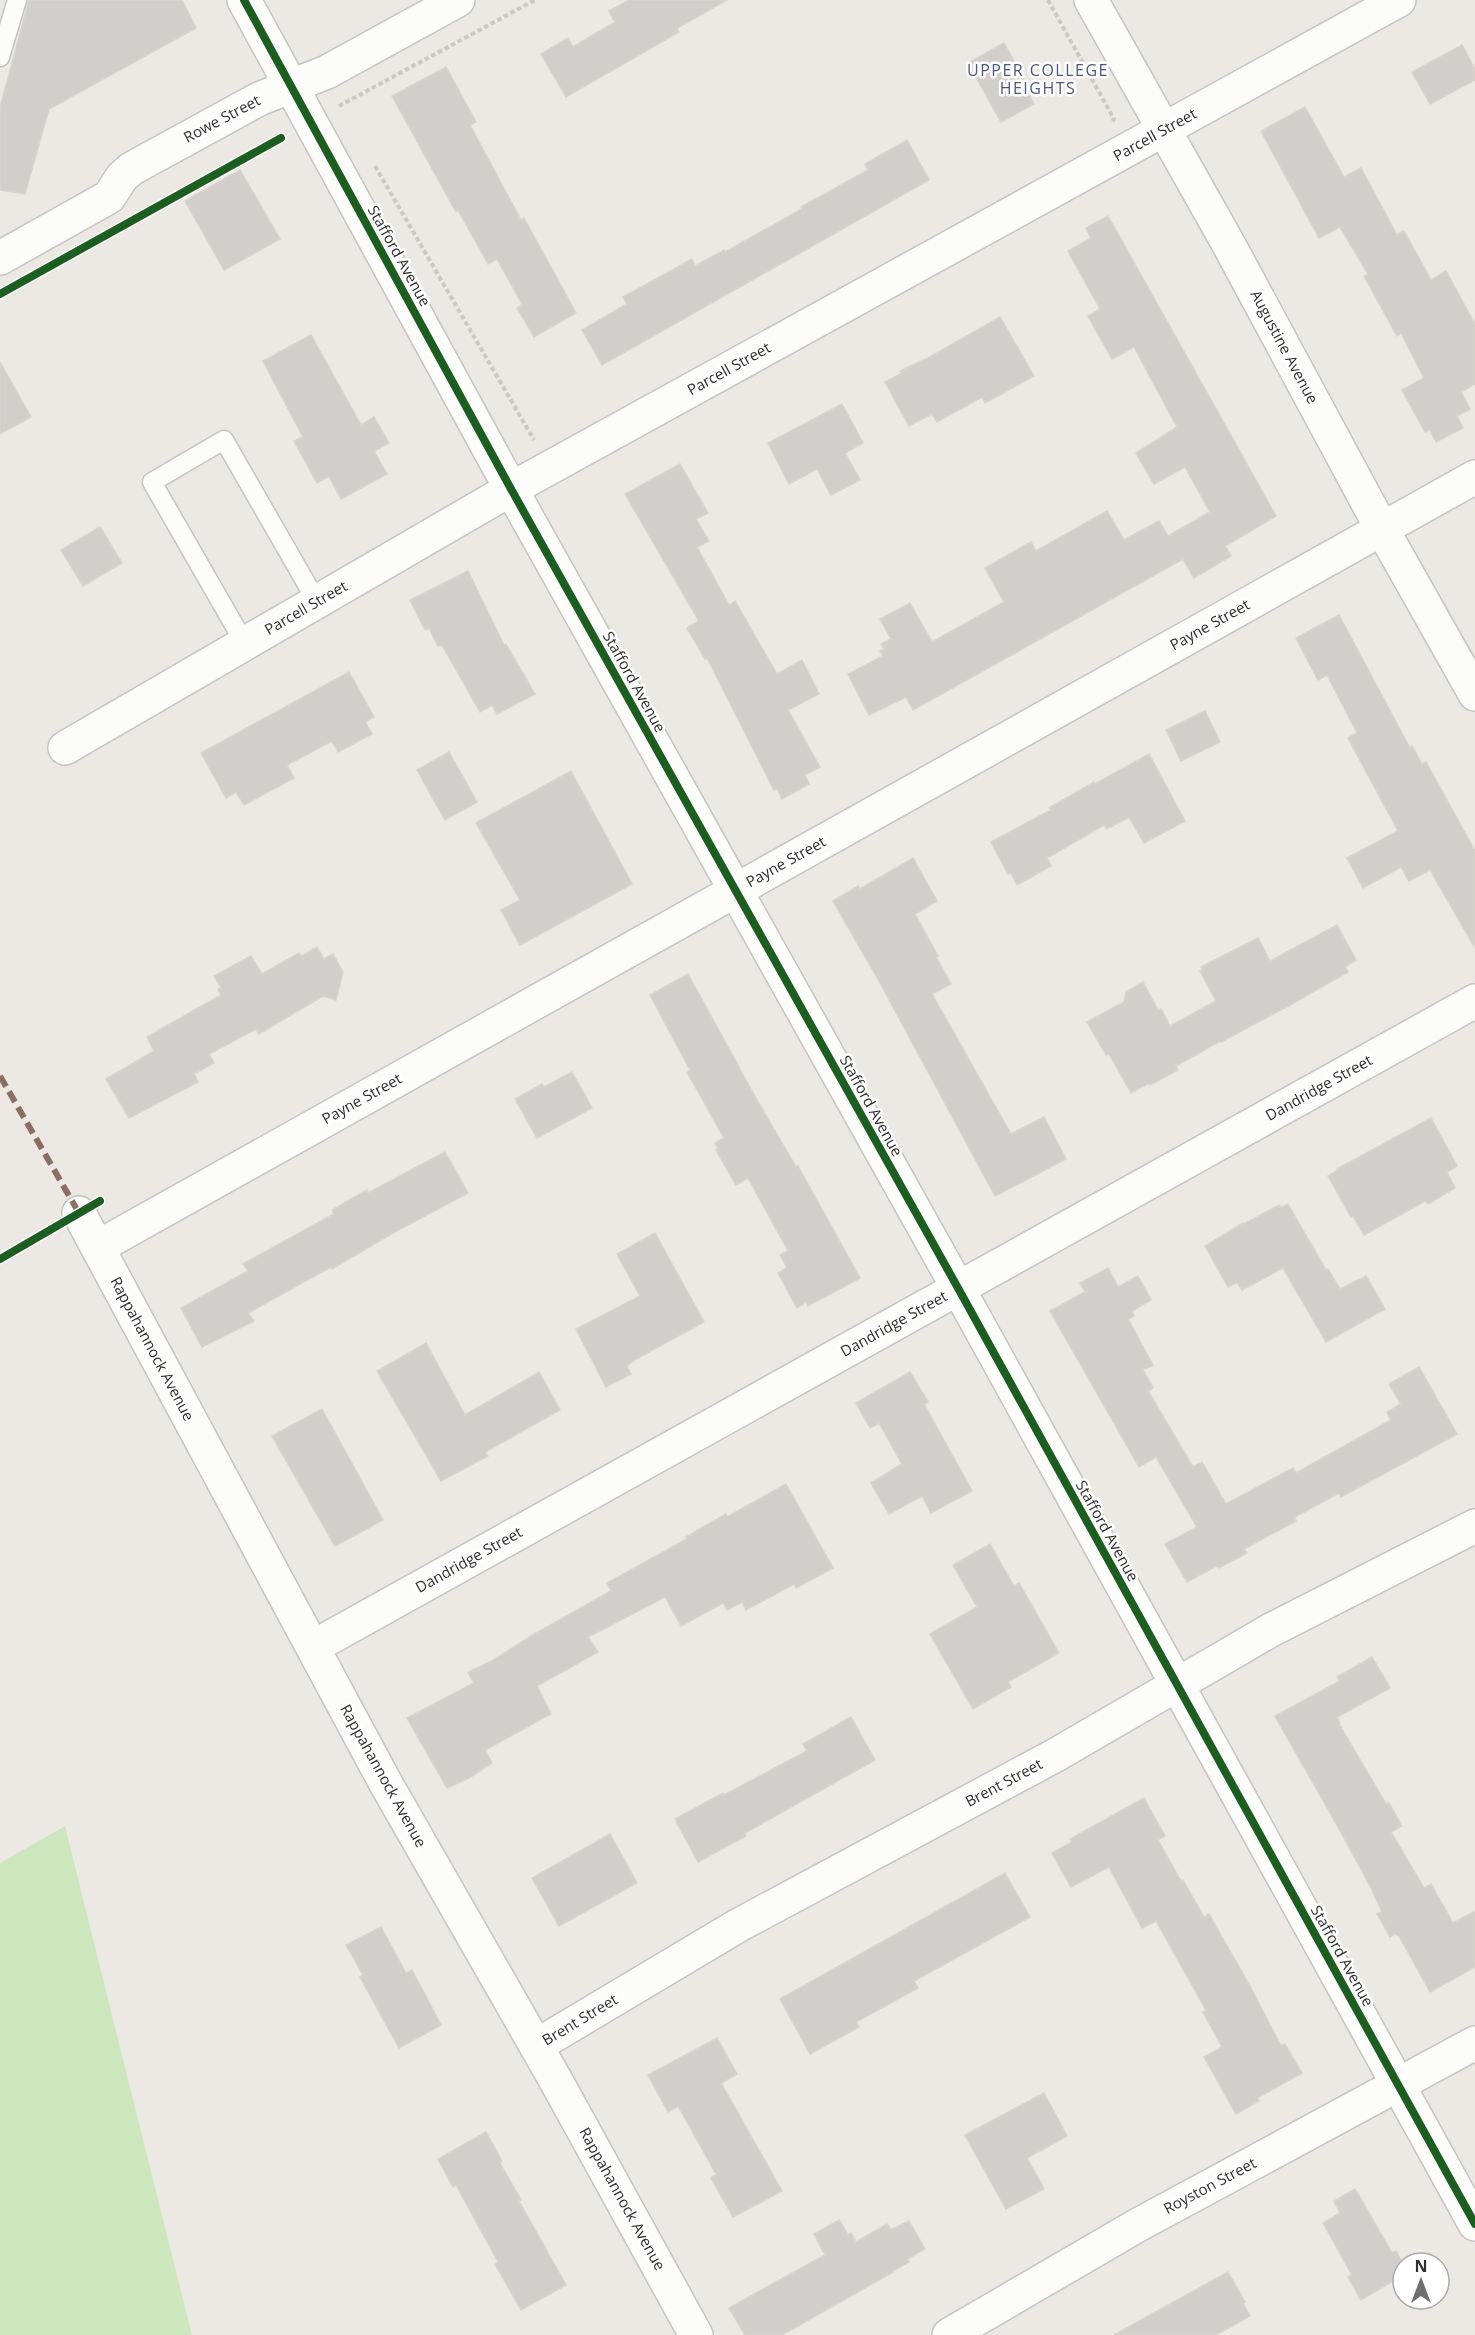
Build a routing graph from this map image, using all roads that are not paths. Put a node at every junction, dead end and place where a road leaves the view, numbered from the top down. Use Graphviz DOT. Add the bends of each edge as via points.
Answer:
graph roads {
  1 [pos="17,0"];
  2 [pos="244,0"];
  3 [pos="458,0"];
  4 [pos="1091,0"];
  5 [pos="1399,0"];
  6 [pos="0,57"];
  7 [pos="291,85"];
  8 [pos="1163,130"];
  9 [pos="0,258"];
  10 [pos="1475,477"];
  11 [pos="511,489"];
  12 [pos="1382,529"];
  13 [pos="317,602"];
  14 [pos="245,644"];
  15 [pos="1475,694"];
  16 [pos="64,748"];
  17 [pos="735,891"];
  18 [pos="1475,1001"];
  19 [pos="79,1213"];
  20 [pos="98,1247"];
  21 [pos="958,1288"];
  22 [pos="1475,1526"];
  23 [pos="313,1647"];
  24 [pos="1176,1685"];
  25 [pos="1475,2043"];
  26 [pos="536,2046"];
  27 [pos="1398,2085"];
  28 [pos="1475,2224"];
  29 [pos="696,2335"];
  30 [pos="949,2335"];
  1 -- 6 [label="lane"];
  2 -- 7 [label="street, Stafford Avenue"];
  3 -- 7 [label="street, Rowe Street" via="327,72"];
  4 -- 8 [label="street, Augustine Avenue"];
  5 -- 8 [label="street, Parcell Street"];
  7 -- 9 [label="street, Rowe Street" via="131,169 109,197"];
  7 -- 11 [label="street, Stafford Avenue"];
  8 -- 11 [label="street, Parcell Street"];
  8 -- 12 [label="street, Augustine Avenue"];
  10 -- 12 [label="street, Payne Street"];
  11 -- 13 [label="street, Parcell Street"];
  11 -- 17 [label="street, Stafford Avenue"];
  12 -- 15 [label="street, Augustine Avenue"];
  12 -- 17 [label="street, Payne Street"];
  13 -- 14 [label="street, Parcell Street"];
  13 -- 14 [label="lane" via="224,440 152,482"];
  14 -- 16 [label="street, Parcell Street"];
  17 -- 20 [label="street, Payne Street"];
  17 -- 21 [label="street, Stafford Avenue"];
  18 -- 21 [label="street, Dandridge Street"];
  19 -- 20 [label="street, Rappahannock Avenue"];
  20 -- 23 [label="street, Rappahannock Avenue"];
  21 -- 23 [label="street, Dandridge Street"];
  21 -- 24 [label="street, Stafford Avenue"];
  22 -- 24 [label="street, Brent Street" via="1271,1630"];
  23 -- 26 [label="street, Rappahannock Avenue" via="390,1792"];
  24 -- 26 [label="street, Brent Street" via="1054,1756 739,1925"];
  24 -- 27 [label="street, Stafford Avenue"];
  25 -- 27 [label="street, Royston Street"];
  26 -- 29 [label="street, Rappahannock Avenue"];
  27 -- 28 [label="street, Stafford Avenue"];
  27 -- 30 [label="street, Royston Street" via="1138,2225"];
}
